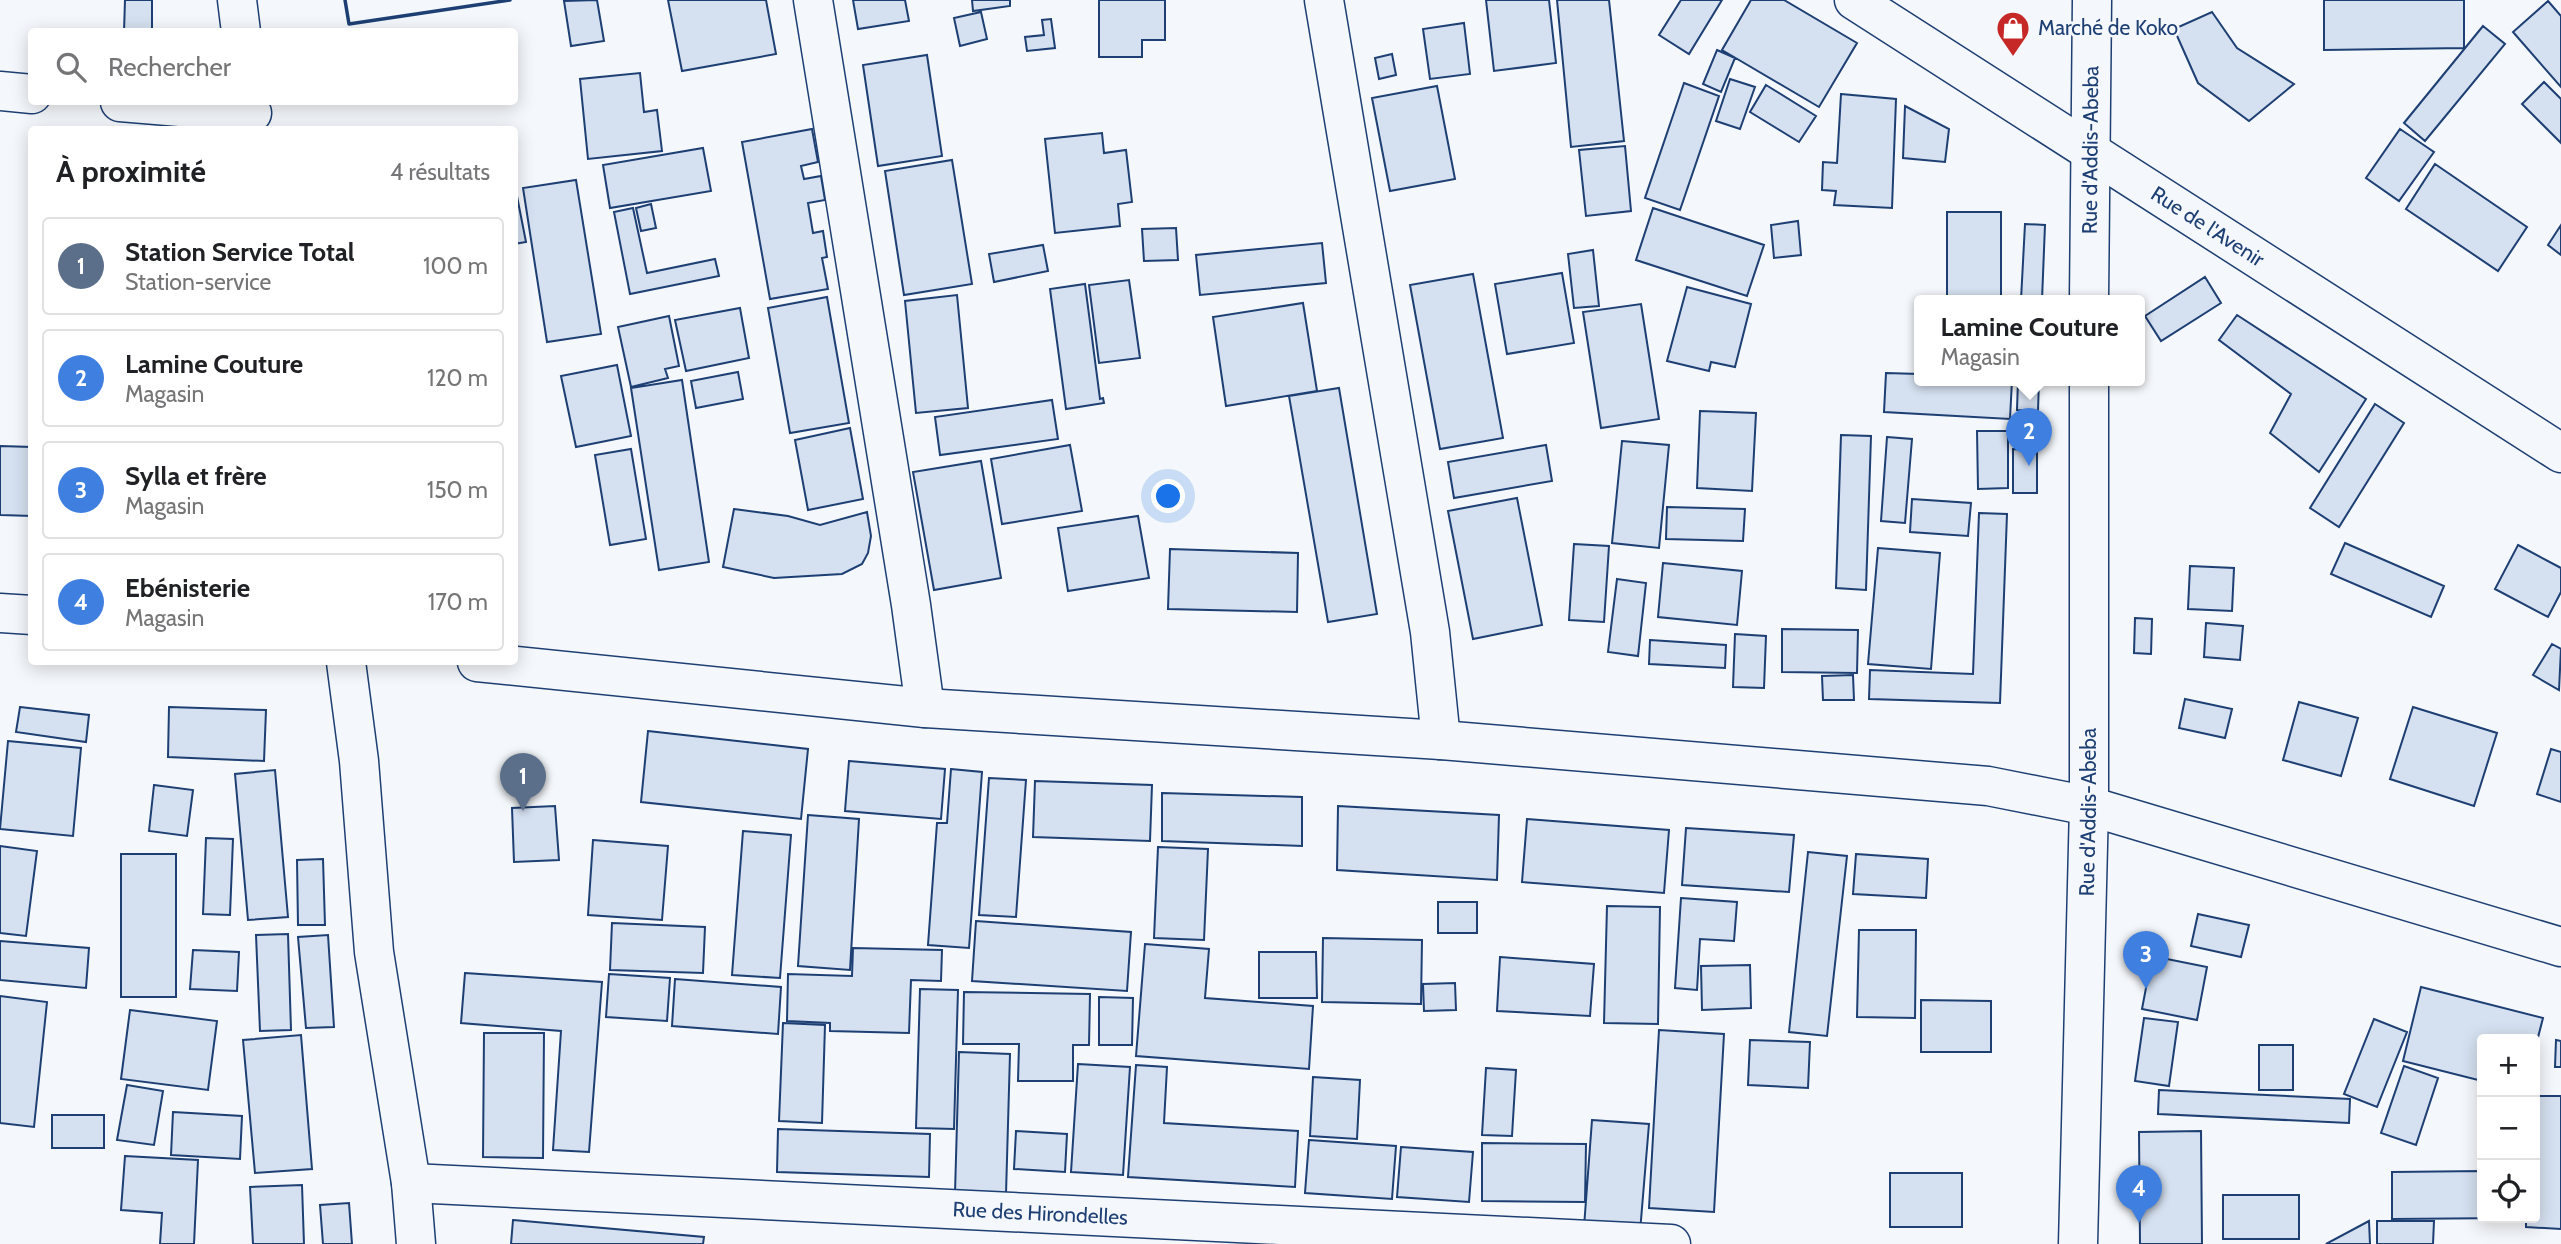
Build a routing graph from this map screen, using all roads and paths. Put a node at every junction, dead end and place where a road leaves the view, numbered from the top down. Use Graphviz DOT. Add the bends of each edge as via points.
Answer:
graph roads {
  1 [pos="237,0"];
  2 [pos="813,0"];
  3 [pos="1324,0"];
  4 [pos="1854,0"];
  5 [pos="2092,0"];
  6 [pos="240,28"];
  7 [pos="0,91"];
  8 [pos="28,94"];
  9 [pos="150,105"];
  10 [pos="252,115"];
  11 [pos="2089,153"];
  12 [pos="2089,295"];
  13 [pos="2089,386"];
  14 [pos="2561,453"];
  15 [pos="0,612"];
  16 [pos="28,615"];
  17 [pos="346,665"];
  18 [pos="506,665"];
  19 [pos="925,708"];
  20 [pos="1441,740"];
  21 [pos="2089,806"];
  22 [pos="2561,947"];
  23 [pos="411,1183"];
  24 [pos="416,1244"];
  25 [pos="1671,1244"];
  26 [pos="2078,1244"];
  1 -- 6 [label="street"];
  2 -- 19 [label="street"];
  3 -- 20 [label="street" via="1430,632"];
  4 -- 11 [label="street, Rue de l'Avenir"];
  5 -- 11 [label="street, Rue d'Addis-Abeba"];
  7 -- 8 [label="street"];
  9 -- 10 [label="street"];
  11 -- 12 [label="street, Rue d'Addis-Abeba"];
  11 -- 14 [label="street, Rue de l'Avenir"];
  13 -- 21 [label="street, Rue d'Addis-Abeba"];
  15 -- 16 [label="street"];
  17 -- 23 [label="street" via="374,952"];
  18 -- 19 [label="street"];
  19 -- 20 [label="street"];
  20 -- 21 [label="street" via="1988,786"];
  21 -- 22 [label="street"];
  21 -- 26 [label="street, Rue d'Addis-Abeba"];
  23 -- 24 [label="street"];
  23 -- 25 [label="street, Rue des Hirondelles"];
}
